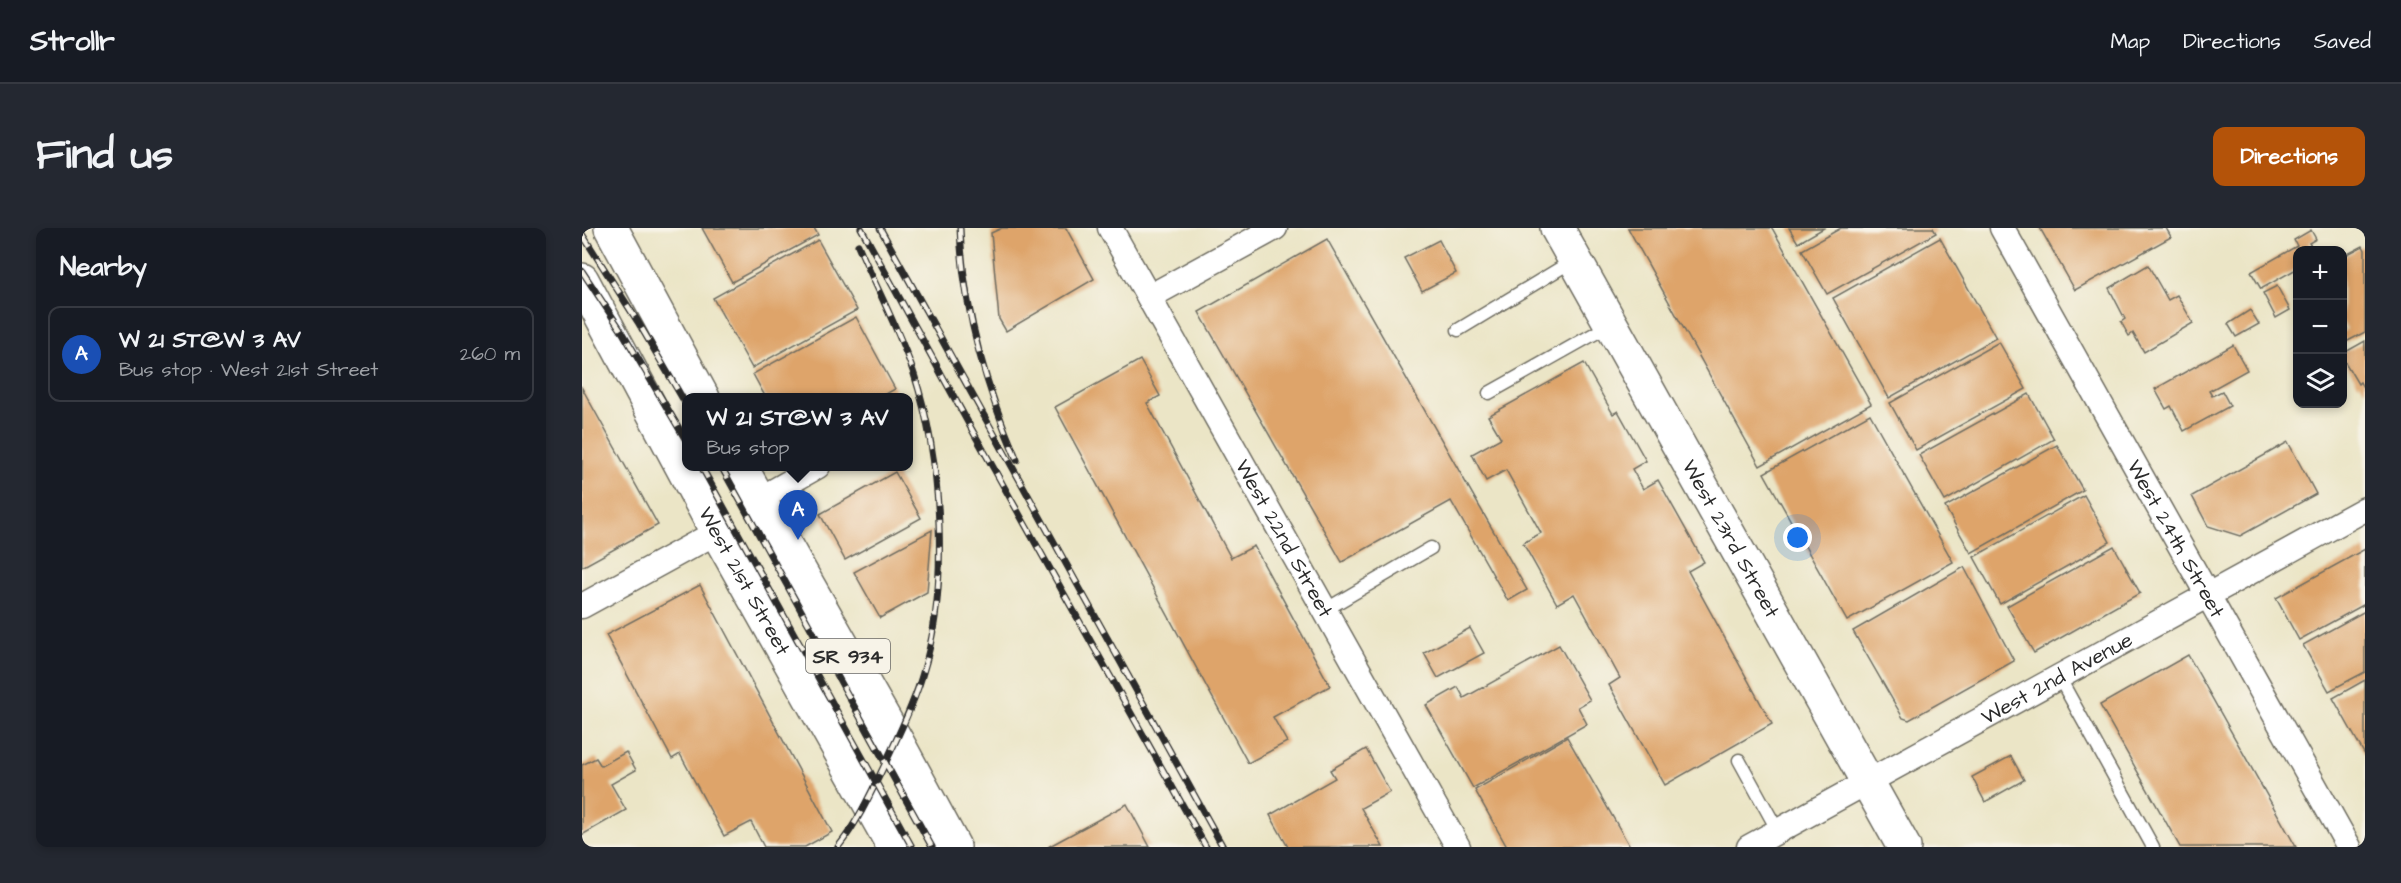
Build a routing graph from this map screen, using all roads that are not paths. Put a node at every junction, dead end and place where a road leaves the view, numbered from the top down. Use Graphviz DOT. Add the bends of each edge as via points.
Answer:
graph roads {
  1 [pos="611,228"];
  2 [pos="1110,228"];
  3 [pos="1275,228"];
  4 [pos="1557,228"];
  5 [pos="2002,228"];
  6 [pos="1575,259"];
  7 [pos="582,280"];
  8 [pos="1149,297"];
  9 [pos="1611,325"];
  10 [pos="1458,330"];
  11 [pos="700,393"];
  12 [pos="1490,393"];
  13 [pos="682,467"];
  14 [pos="684,471"];
  15 [pos="743,471"];
  16 [pos="809,471"];
  17 [pos="758,500"];
  18 [pos="2365,509"];
  19 [pos="717,532"];
  20 [pos="1431,548"];
  21 [pos="2208,595"];
  22 [pos="582,606"];
  23 [pos="1325,610"];
  24 [pos="2059,677"];
  25 [pos="1739,760"];
  26 [pos="1868,782"];
  27 [pos="1778,831"];
  28 [pos="894,847"];
  29 [pos="954,847"];
  30 [pos="1458,847"];
  31 [pos="1749,847"];
  32 [pos="1904,847"];
  33 [pos="2153,847"];
  34 [pos="2349,847"];
  1 -- 11 [label="main road"];
  2 -- 8 [label="street, West 22nd Street"];
  3 -- 8 [label="street"];
  4 -- 6 [label="main road, West 23rd Street"];
  5 -- 21 [label="street, West 24th Street"];
  6 -- 9 [label="main road, West 23rd Street"];
  6 -- 10 [label="lane"];
  7 -- 13 [label="main road, West 21st Street / SR 934"];
  8 -- 23 [label="street, West 22nd Street"];
  9 -- 12 [label="lane"];
  9 -- 26 [label="main road, West 23rd Street"];
  14 -- 19 [label="main road, West 21st Street / SR 934"];
  15 -- 17 [label="main road, SR 934"];
  16 -- 17 [label="street"];
  17 -- 29 [label="main road, SR 934"];
  18 -- 21 [label="street, West 2nd Avenue"];
  19 -- 22 [label="street"];
  19 -- 28 [label="main road, West 21st Street / SR 934"];
  20 -- 23 [label="lane"];
  21 -- 24 [label="street, West 2nd Avenue"];
  21 -- 34 [label="street, West 24th Street"];
  23 -- 30 [label="street, West 22nd Street"];
  24 -- 26 [label="street, West 2nd Avenue"];
  24 -- 33 [label="lane"];
  25 -- 27 [label="lane"];
  26 -- 27 [label="street, West 2nd Avenue"];
  26 -- 32 [label="main road, West 23rd Street"];
  27 -- 31 [label="street, West 2nd Avenue"];
}
